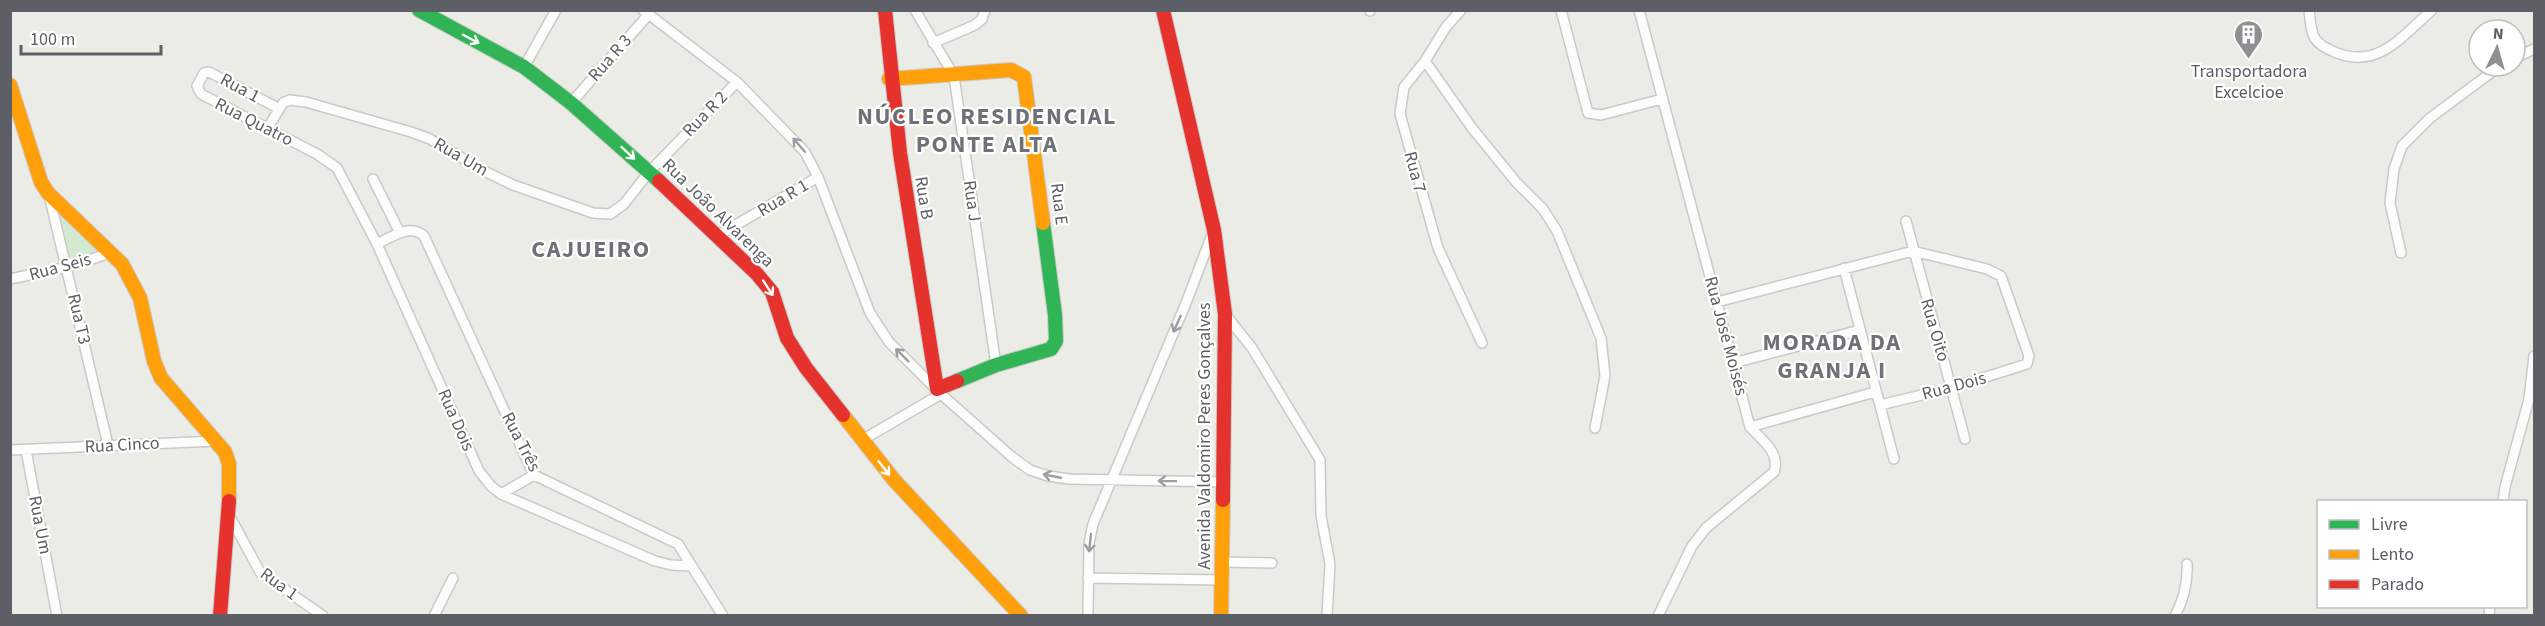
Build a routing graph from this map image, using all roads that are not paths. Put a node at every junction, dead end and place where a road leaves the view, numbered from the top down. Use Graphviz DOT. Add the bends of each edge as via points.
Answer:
graph roads {
  1 [pos="419,10"];
  2 [pos="556,10"];
  3 [pos="885,10"];
  4 [pos="915,10"];
  5 [pos="985,10"];
  6 [pos="1461,10"];
  7 [pos="1562,10"];
  8 [pos="1639,10"];
  9 [pos="2309,10"];
  10 [pos="2432,10"];
  11 [pos="1167,11"];
  12 [pos="646,12"];
  13 [pos="933,43"];
  14 [pos="1425,61"];
  15 [pos="524,67"];
  16 [pos="202,76"];
  17 [pos="954,76"];
  18 [pos="2484,78"];
  19 [pos="889,79"];
  20 [pos="737,82"];
  21 [pos="10,85"];
  22 [pos="1662,99"];
  23 [pos="571,103"];
  24 [pos="278,108"];
  25 [pos="267,129"];
  26 [pos="326,159"];
  27 [pos="649,172"];
  28 [pos="818,177"];
  29 [pos="373,179"];
  30 [pos="48,193"];
  31 [pos="1906,221"];
  32 [pos="1214,230"];
  33 [pos="400,233"];
  34 [pos="717,236"];
  35 [pos="377,244"];
  36 [pos="1913,251"];
  37 [pos="110,253"];
  38 [pos="2401,253"];
  39 [pos="1201,263"];
  40 [pos="1218,263"];
  41 [pos="68,267"];
  42 [pos="1844,268"];
  43 [pos="10,279"];
  44 [pos="1717,302"];
  45 [pos="1225,314"];
  46 [pos="1860,330"];
  47 [pos="1482,343"];
  48 [pos="2535,356"];
  49 [pos="1733,363"];
  50 [pos="996,365"];
  51 [pos="1951,388"];
  52 [pos="939,392"];
  53 [pos="1875,392"];
  54 [pos="1880,405"];
  55 [pos="1750,427"];
  56 [pos="1595,428"];
  57 [pos="1965,439"];
  58 [pos="864,440"];
  59 [pos="217,441"];
  60 [pos="108,445"];
  61 [pos="10,450"];
  62 [pos="26,450"];
  63 [pos="1894,459"];
  64 [pos="534,476"];
  65 [pos="1110,480"];
  66 [pos="1223,482"];
  67 [pos="501,494"];
  68 [pos="2503,500"];
  69 [pos="228,513"];
  70 [pos="1222,562"];
  71 [pos="1272,563"];
  72 [pos="2187,564"];
  73 [pos="692,566"];
  74 [pos="453,578"];
  75 [pos="1088,578"];
  76 [pos="1221,580"];
  77 [pos="57,615"];
  78 [pos="220,615"];
  79 [pos="322,615"];
  80 [pos="434,615"];
  81 [pos="723,615"];
  82 [pos="1021,615"];
  83 [pos="1088,615"];
  84 [pos="1221,615"];
  85 [pos="1327,615"];
  86 [pos="1658,615"];
  87 [pos="2175,615"];
  1 -- 15 [label="street, Rua João Alvarenga, one-way"];
  2 -- 15 [label="street"];
  3 -- 19 [label="street, Rua B"];
  4 -- 13 [label="street, Rua J"];
  5 -- 13 [label="street" via="982,20 975,25"];
  6 -- 14 [label="street, Rua 7"];
  7 -- 22 [label="street" via="1589,114 1601,115"];
  8 -- 22 [label="street, Rua José Moisés"];
  9 -- 10 [label="street" via="2318,45 2350,58 2380,54"];
  11 -- 32 [label="street, Avenida Valdomiro Peres Gonçalves"];
  12 -- 20 [label="street"];
  12 -- 23 [label="street, Rua R 3"];
  13 -- 17 [label="street, Rua J"];
  14 -- 47 [label="street, Rua 7" via="1404,87 1400,114 1438,248"];
  14 -- 56 [label="street" via="1472,128 1543,208 1557,231 1601,338 1605,376"];
  15 -- 23 [label="street, Rua João Alvarenga"];
  16 -- 24 [label="street, Rua 1" via="207,72 214,74"];
  16 -- 25 [label="street, Rua Quatro" via="197,86 199,92"];
  17 -- 19 [label="street, Rua E"];
  17 -- 50 [label="street, Rua J"];
  17 -- 50 [label="street, Rua E" via="1011,70 1026,81 1056,341 1051,349"];
  18 -- 38 [label="street" via="2430,118 2402,146 2394,168 2390,203"];
  19 -- 52 [label="street, Rua B" via="912,244"];
  20 -- 27 [label="street, Rua R 2"];
  28 -- 20 [label="street, one-way" via="797,142"];
  21 -- 30 [label="street" via="36,170"];
  22 -- 44 [label="street, Rua José Moisés"];
  23 -- 27 [label="street, Rua João Alvarenga, one-way"];
  24 -- 25 [label="street"];
  24 -- 27 [label="street, Rua Um" via="290,100 306,102 411,132 498,178 599,214 615,213"];
  25 -- 26 [label="street, Rua Quatro"];
  26 -- 35 [label="street, Rua Dois" via="341,174"];
  27 -- 34 [label="street, Rua João Alvarenga"];
  28 -- 34 [label="street, Rua R 1"];
  52 -- 28 [label="street, one-way" via="889,342 870,314"];
  29 -- 33 [label="street"];
  30 -- 37 [label="street"];
  30 -- 41 [label="street, Rua T3"];
  31 -- 36 [label="street, Rua Oito"];
  32 -- 39 [label="street"];
  32 -- 40 [label="street, Avenida Valdomiro Peres Gonçalves"];
  33 -- 35 [label="street"];
  33 -- 64 [label="street, Rua Três" via="412,230 424,236"];
  34 -- 58 [label="street, Rua João Alvarenga, one-way" via="765,282 787,338"];
  35 -- 67 [label="street, Rua Dois" via="479,471"];
  36 -- 42 [label="street"];
  36 -- 51 [label="street, Rua Oito"];
  36 -- 51 [label="street, Rua Dois" via="1987,268 2001,276 2029,356 2027,364"];
  37 -- 41 [label="street, Rua Seis"];
  37 -- 59 [label="street" via="122,264 140,298 160,378"];
  39 -- 40 [label="street"];
  39 -- 65 [label="street, one-way"];
  40 -- 45 [label="street, Avenida Valdomiro Peres Gonçalves"];
  41 -- 43 [label="street, Rua Seis"];
  41 -- 60 [label="street, Rua T3"];
  42 -- 44 [label="street"];
  42 -- 46 [label="street"];
  44 -- 49 [label="street, Rua José Moisés"];
  45 -- 66 [label="street, Avenida Valdomiro Peres Gonçalves"];
  45 -- 85 [label="street" via="1252,348 1320,460 1321,516 1330,564"];
  46 -- 49 [label="street"];
  46 -- 53 [label="street"];
  48 -- 68 [label="street" via="2529,399"];
  49 -- 55 [label="street, Rua José Moisés"];
  50 -- 52 [label="street, Rua E"];
  51 -- 54 [label="street, Rua Dois"];
  51 -- 57 [label="street, Rua Oito"];
  52 -- 58 [label="street, Rua E"];
  65 -- 52 [label="street, one-way" via="1069,479 1030,470"];
  53 -- 54 [label="street"];
  53 -- 55 [label="street"];
  54 -- 63 [label="street"];
  55 -- 86 [label="street, Rua José Moisés" via="1776,456 1774,472 1706,528 1692,546"];
  58 -- 82 [label="street, Rua João Alvarenga, one-way" via="919,510"];
  59 -- 60 [label="street, Rua Cinco"];
  59 -- 69 [label="street" via="229,464"];
  60 -- 62 [label="street, Rua Cinco"];
  61 -- 62 [label="street"];
  62 -- 77 [label="street, Rua Um"];
  64 -- 67 [label="street"];
  64 -- 73 [label="street, Rua Três" via="675,541"];
  66 -- 65 [label="street, one-way"];
  65 -- 75 [label="street, one-way" via="1093,524"];
  66 -- 70 [label="street, Avenida Valdomiro Peres Gonçalves"];
  67 -- 73 [label="street, Rua Dois" via="655,561"];
  69 -- 78 [label="street"];
  69 -- 79 [label="street, Rua 1" via="260,572"];
  70 -- 71 [label="street"];
  70 -- 76 [label="street, Avenida Valdomiro Peres Gonçalves"];
  72 -- 87 [label="street" via="2186,588"];
  73 -- 81 [label="street, Rua Três"];
  74 -- 80 [label="street"];
  75 -- 76 [label="street"];
  75 -- 83 [label="street"];
  76 -- 84 [label="street, Avenida Valdomiro Peres Gonçalves"];
}
